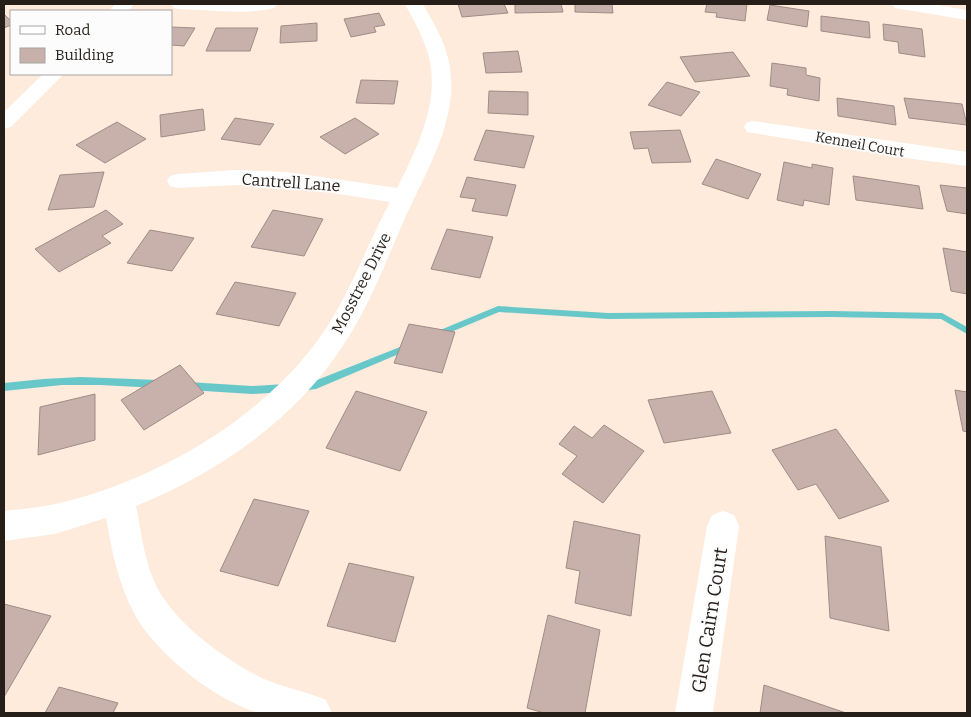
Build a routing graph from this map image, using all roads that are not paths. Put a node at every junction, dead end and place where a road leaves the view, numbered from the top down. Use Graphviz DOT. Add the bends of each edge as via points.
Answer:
graph roads {
  1 [pos="180,4"];
  2 [pos="268,4"];
  3 [pos="414,4"];
  4 [pos="900,4"];
  5 [pos="966,4"];
  6 [pos="967,14"];
  7 [pos="53,75"];
  8 [pos="4,123"];
  9 [pos="754,127"];
  10 [pos="967,159"];
  11 [pos="178,181"];
  12 [pos="404,197"];
  13 [pos="119,500"];
  14 [pos="4,526"];
  15 [pos="723,526"];
  16 [pos="312,713"];
  17 [pos="694,713"];
  1 -- 2 [label="street"];
  3 -- 12 [label="street, Mosstree Drive" via="439,58 442,97 437,119"];
  4 -- 6 [label="street"];
  5 -- 6 [label="street"];
  7 -- 8 [label="street"];
  9 -- 10 [label="street, Kenneil Court" via="883,149"];
  11 -- 12 [label="street, Cantrell Lane" via="270,178 309,181"];
  12 -- 13 [label="street, Mosstree Drive" via="347,316 326,350 300,380 264,416 232,440 179,471"];
  13 -- 14 [label="street, Mosstree Drive" via="69,516"];
  13 -- 16 [label="street" via="133,572 143,598 171,634 206,666 227,679 273,701"];
  15 -- 17 [label="street, Glen Cairn Court"];
}
